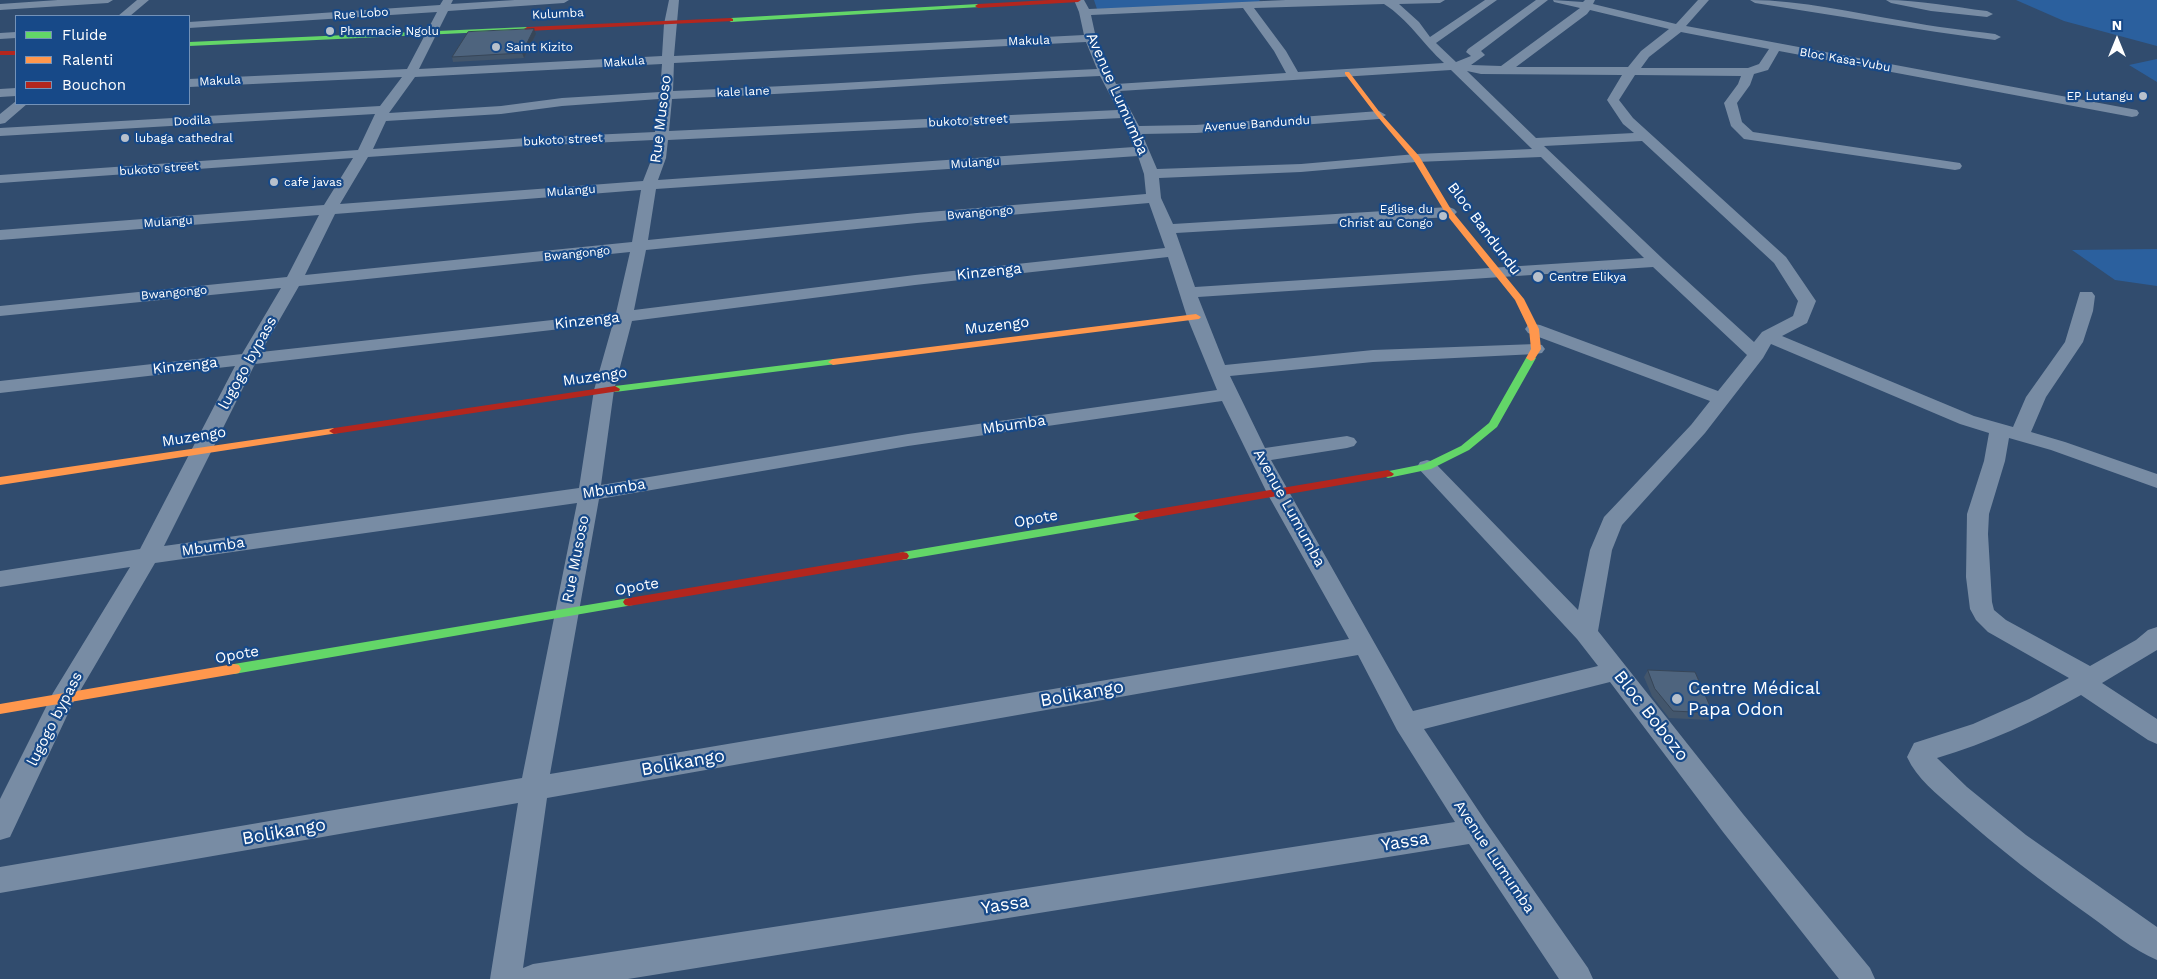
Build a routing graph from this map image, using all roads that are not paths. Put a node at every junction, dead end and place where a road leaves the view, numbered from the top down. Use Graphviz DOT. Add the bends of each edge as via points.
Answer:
graph roads {
  1 [pos="108,0"];
  2 [pos="144,0"];
  3 [pos="564,0"];
  4 [pos="674,0"];
  5 [pos="1440,0"];
  6 [pos="1492,0"];
  7 [pos="1543,0"];
  8 [pos="1558,0"];
  9 [pos="1704,0"];
  10 [pos="1755,0"];
  11 [pos="1891,0"];
  12 [pos="1386,1"];
  13 [pos="1271,2"];
  14 [pos="1587,3"];
  15 [pos="446,4"];
  16 [pos="1080,4"];
  17 [pos="1246,5"];
  18 [pos="0,7"];
  19 [pos="1988,14"];
  20 [pos="124,15"];
  21 [pos="1424,16"];
  22 [pos="670,24"];
  23 [pos="190,25"];
  24 [pos="1678,28"];
  25 [pos="430,34"];
  26 [pos="15,35"];
  27 [pos="0,36"];
  28 [pos="1995,37"];
  29 [pos="1090,38"];
  30 [pos="1428,43"];
  31 [pos="190,44"];
  32 [pos="1776,48"];
  33 [pos="15,53"];
  34 [pos="0,54"];
  35 [pos="669,59"];
  36 [pos="1454,66"];
  37 [pos="1505,69"];
  38 [pos="411,72"];
  39 [pos="1630,72"];
  40 [pos="1749,72"];
  41 [pos="1347,73"];
  42 [pos="1294,76"];
  43 [pos="1108,80"];
  44 [pos="190,83"];
  45 [pos="15,92"];
  46 [pos="0,93"];
  47 [pos="666,95"];
  48 [pos="20,105"];
  49 [pos="2132,113"];
  50 [pos="383,114"];
  51 [pos="1379,115"];
  52 [pos="0,120"];
  53 [pos="1131,122"];
  54 [pos="0,132"];
  55 [pos="661,134"];
  56 [pos="1646,137"];
  57 [pos="1533,142"];
  58 [pos="1143,151"];
  59 [pos="1546,153"];
  60 [pos="363,154"];
  61 [pos="1416,158"];
  62 [pos="1955,166"];
  63 [pos="1151,174"];
  64 [pos="0,180"];
  65 [pos="648,185"];
  66 [pos="1154,198"];
  67 [pos="329,210"];
  68 [pos="1448,212"];
  69 [pos="1167,229"];
  70 [pos="0,235"];
  71 [pos="639,247"];
  72 [pos="1174,252"];
  73 [pos="1657,262"];
  74 [pos="1497,271"];
  75 [pos="293,282"];
  76 [pos="1186,293"];
  77 [pos="2086,296"];
  78 [pos="0,311"];
  79 [pos="624,317"];
  80 [pos="1196,317"];
  81 [pos="1534,329"];
  82 [pos="1768,336"];
  83 [pos="1536,349"];
  84 [pos="1757,354"];
  85 [pos="248,359"];
  86 [pos="1219,371"];
  87 [pos="0,387"];
  88 [pos="604,390"];
  89 [pos="1228,394"];
  90 [pos="1722,399"];
  91 [pos="1999,429"];
  92 [pos="2020,435"];
  93 [pos="1347,442"];
  94 [pos="201,451"];
  95 [pos="1259,455"];
  96 [pos="1428,467"];
  97 [pos="0,481"];
  98 [pos="2157,481"];
  99 [pos="1278,493"];
  100 [pos="589,494"];
  101 [pos="148,556"];
  102 [pos="0,579"];
  103 [pos="566,614"];
  104 [pos="1586,632"];
  105 [pos="2157,636"];
  106 [pos="1365,645"];
  107 [pos="1617,671"];
  108 [pos="2086,680"];
  109 [pos="62,700"];
  110 [pos="0,709"];
  111 [pos="1406,723"];
  112 [pos="2157,733"];
  113 [pos="534,788"];
  114 [pos="0,828"];
  115 [pos="1476,831"];
  116 [pos="0,880"];
  117 [pos="2157,945"];
  118 [pos="506,979"];
  119 [pos="534,979"];
  120 [pos="1577,979"];
  121 [pos="1859,979"];
  1 -- 18 [label="street"];
  2 -- 20 [label="street"];
  3 -- 15 [label="street, Rue Lobo"];
  4 -- 22 [label="street, Rue Musoso"];
  5 -- 12 [label="street"];
  5 -- 21 [label="street"];
  6 -- 30 [label="street"];
  7 -- 36 [label="street" via="1472,52 1480,55"];
  8 -- 14 [label="street, Bloc Kasa-Vubu"];
  9 -- 24 [label="street"];
  10 -- 28 [label="street"];
  11 -- 19 [label="street"];
  12 -- 13 [label="street"];
  12 -- 21 [label="street"];
  13 -- 17 [label="street"];
  14 -- 24 [label="street, Bloc Kasa-Vubu"];
  14 -- 37 [label="street" via="1576,17"];
  15 -- 23 [label="street, Rue Lobo"];
  15 -- 25 [label="street, lugogo bypass"];
  16 -- 17 [label="street"];
  16 -- 22 [label="street, Kulumba"];
  16 -- 29 [label="street, Avenue Lumumba"];
  17 -- 42 [label="street"];
  21 -- 30 [label="street"];
  22 -- 25 [label="street, Kulumba"];
  22 -- 35 [label="street, Rue Musoso"];
  24 -- 32 [label="street, Bloc Kasa-Vubu"];
  24 -- 39 [label="street" via="1645,54"];
  25 -- 31 [label="street, Kulumba"];
  25 -- 38 [label="street, lugogo bypass"];
  26 -- 27 [label="street"];
  29 -- 35 [label="street, Makula"];
  29 -- 43 [label="street, Avenue Lumumba"];
  30 -- 36 [label="street"];
  32 -- 40 [label="street" via="1764,66"];
  32 -- 49 [label="street, Bloc Kasa-Vubu"];
  33 -- 34 [label="street"];
  35 -- 38 [label="street, Makula" via="441,73"];
  35 -- 47 [label="street, Rue Musoso"];
  36 -- 37 [label="street"];
  36 -- 41 [label="street, kale lane"];
  36 -- 57 [label="street"];
  37 -- 39 [label="street"];
  38 -- 44 [label="street, Makula"];
  38 -- 50 [label="street, lugogo bypass"];
  39 -- 40 [label="street"];
  39 -- 56 [label="street" via="1613,100 1628,121"];
  40 -- 62 [label="street" via="1744,85 1730,103 1739,131 1748,136"];
  41 -- 42 [label="street, kale lane"];
  41 -- 51 [label="street, Bloc Bandundu"];
  42 -- 43 [label="street, kale lane"];
  43 -- 47 [label="street, kale lane" via="942,79 806,90"];
  43 -- 53 [label="street, Avenue Lumumba"];
  45 -- 46 [label="street"];
  47 -- 50 [label="street, kale lane" via="509,109"];
  47 -- 55 [label="street, Rue Musoso"];
  48 -- 52 [label="street"];
  50 -- 54 [label="street, Dodila"];
  50 -- 60 [label="street, lugogo bypass"];
  51 -- 53 [label="street, Avenue Bandundu" via="1232,126"];
  51 -- 61 [label="street, Bloc Bandundu"];
  53 -- 55 [label="street, bukoto street"];
  53 -- 58 [label="street, Avenue Lumumba"];
  55 -- 60 [label="street, bukoto street"];
  55 -- 65 [label="street, Rue Musoso" via="659,158"];
  56 -- 57 [label="street"];
  56 -- 82 [label="street" via="1780,260 1807,301 1801,319"];
  57 -- 59 [label="street"];
  58 -- 63 [label="street, Avenue Lumumba"];
  58 -- 65 [label="street, Mulangu"];
  59 -- 61 [label="street"];
  59 -- 73 [label="street"];
  60 -- 64 [label="street, bukoto street"];
  60 -- 67 [label="street, lugogo bypass"];
  61 -- 63 [label="street" via="1301,168"];
  61 -- 68 [label="street, Bloc Bandundu"];
  63 -- 66 [label="street, Avenue Lumumba"];
  65 -- 67 [label="street, Mulangu"];
  65 -- 71 [label="street, Rue Musoso"];
  66 -- 69 [label="street, Avenue Lumumba"];
  66 -- 71 [label="street, Bwangongo" via="917,218"];
  67 -- 70 [label="street, Mulangu"];
  67 -- 75 [label="street, lugogo bypass"];
  68 -- 69 [label="street"];
  68 -- 74 [label="street, Bloc Bandundu"];
  69 -- 72 [label="street, Avenue Lumumba"];
  71 -- 75 [label="street, Bwangongo"];
  71 -- 79 [label="street, Rue Musoso"];
  72 -- 76 [label="street, Avenue Lumumba"];
  72 -- 79 [label="street, Kinzenga" via="915,280"];
  73 -- 74 [label="street"];
  73 -- 84 [label="street"];
  74 -- 76 [label="street"];
  74 -- 81 [label="street, Bloc Bandundu" via="1519,299"];
  75 -- 78 [label="street, Bwangongo"];
  75 -- 85 [label="street, lugogo bypass"];
  76 -- 80 [label="street, Avenue Lumumba"];
  77 -- 92 [label="street" via="2074,342 2036,397"];
  79 -- 85 [label="street, Kinzenga"];
  79 -- 88 [label="street, Rue Musoso"];
  80 -- 86 [label="street, Avenue Lumumba"];
  80 -- 88 [label="street, Muzengo"];
  81 -- 83 [label="street, Bloc Bandundu"];
  81 -- 90 [label="street"];
  82 -- 84 [label="street"];
  82 -- 91 [label="street" via="1918,401"];
  83 -- 86 [label="street" via="1374,356"];
  83 -- 96 [label="street" via="1492,425 1465,448"];
  84 -- 90 [label="street"];
  85 -- 87 [label="street, Kinzenga"];
  85 -- 94 [label="street, lugogo bypass"];
  86 -- 89 [label="street, Avenue Lumumba"];
  88 -- 94 [label="street, Muzengo"];
  88 -- 100 [label="street, Rue Musoso"];
  89 -- 95 [label="street, Avenue Lumumba"];
  89 -- 100 [label="street, Mbumba" via="908,440"];
  90 -- 104 [label="street" via="1612,522 1601,550"];
  91 -- 92 [label="street"];
  91 -- 108 [label="street" via="2000,444 1978,515 1977,566 1981,609 1997,626"];
  92 -- 98 [label="street"];
  93 -- 95 [label="street"];
  94 -- 97 [label="street, Muzengo"];
  94 -- 101 [label="street, lugogo bypass"];
  95 -- 99 [label="street, Avenue Lumumba"];
  96 -- 99 [label="street"];
  96 -- 104 [label="street, Bloc Bobozo"];
  99 -- 103 [label="street, Opote"];
  99 -- 106 [label="street, Avenue Lumumba"];
  100 -- 101 [label="street, Mbumba"];
  100 -- 103 [label="street, Rue Musoso"];
  101 -- 102 [label="street, Mbumba"];
  101 -- 109 [label="street, lugogo bypass"];
  103 -- 109 [label="street, Opote"];
  103 -- 113 [label="street, Rue Musoso"];
  104 -- 107 [label="street, Bloc Bobozo"];
  105 -- 108 [label="street" via="2146,646"];
  106 -- 111 [label="street, Avenue Lumumba"];
  106 -- 113 [label="street, Bolikango"];
  107 -- 111 [label="street"];
  107 -- 121 [label="street, Bloc Bobozo" via="1733,823"];
  108 -- 112 [label="street"];
  108 -- 117 [label="street" via="2043,705 1923,752 1920,757 1929,770 1999,831"];
  109 -- 110 [label="street, Opote"];
  109 -- 114 [label="street, lugogo bypass"];
  111 -- 115 [label="street, Avenue Lumumba"];
  113 -- 116 [label="street, Bolikango"];
  113 -- 118 [label="street, Rue Musoso"];
  115 -- 119 [label="street, Yassa"];
  115 -- 120 [label="street, Avenue Lumumba"];
}
